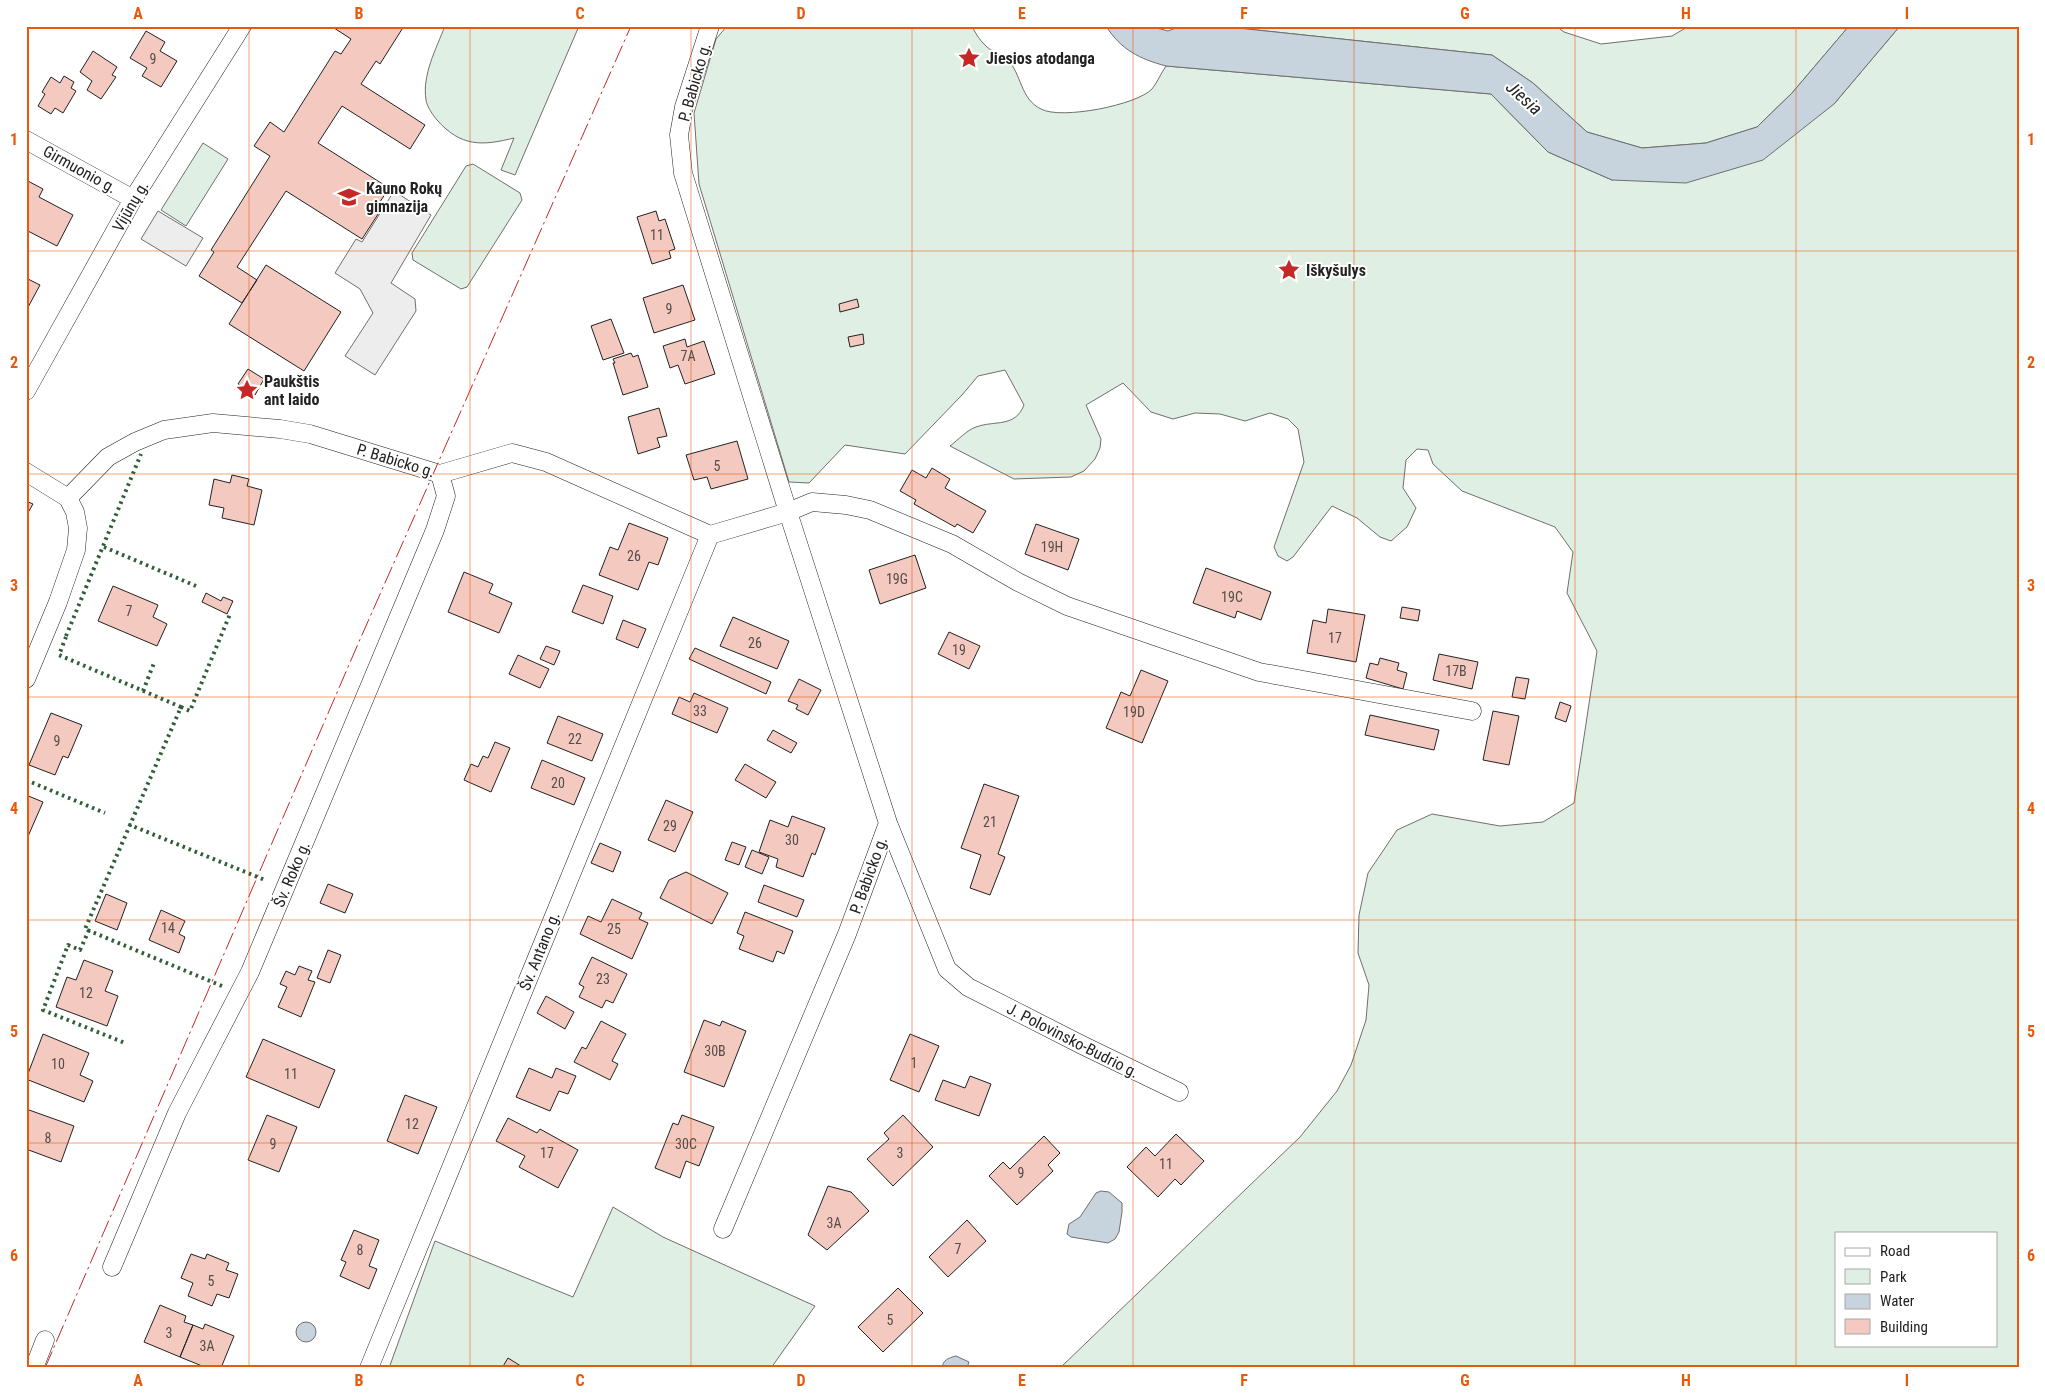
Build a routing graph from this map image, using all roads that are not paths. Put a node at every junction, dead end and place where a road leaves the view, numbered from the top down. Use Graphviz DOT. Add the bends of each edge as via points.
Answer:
graph roads {
  1 [pos="242,26"];
  2 [pos="710,26"];
  3 [pos="26,140"];
  4 [pos="133,198"];
  5 [pos="26,392"];
  6 [pos="26,472"];
  7 [pos="440,474"];
  8 [pos="68,498"];
  9 [pos="788,512"];
  10 [pos="710,534"];
  11 [pos="26,679"];
  12 [pos="1472,711"];
  13 [pos="888,823"];
  14 [pos="1179,1092"];
  15 [pos="723,1229"];
  16 [pos="112,1266"];
  17 [pos="45,1340"];
  18 [pos="34,1368"];
  19 [pos="370,1368"];
  1 -- 4 [label="street, Vijūnų g."];
  2 -- 9 [label="street, P. Babicko g." via="684,107 679,135 683,173"];
  3 -- 4 [label="street, Girmuonio g."];
  4 -- 5 [label="street, Vijūnų g."];
  6 -- 8 [label="street"];
  7 -- 8 [label="street, P. Babicko g." via="310,434 280,428 213,423 164,430 134,442 108,457"];
  7 -- 10 [label="street, P. Babicko g." via="512,453 546,462"];
  7 -- 16 [label="street, Šv. Roko g." via="446,496 434,530 250,972 177,1113"];
  8 -- 11 [label="street" via="78,528 76,550"];
  9 -- 10 [label="street"];
  9 -- 12 [label="street" via="812,502 870,510 952,544 1067,606 1259,672"];
  9 -- 13 [label="street, P. Babicko g."];
  10 -- 19 [label="street, Šv. Antano g."];
  13 -- 14 [label="street, J. Polovinsko-Budrio g." via="947,969 968,986"];
  13 -- 15 [label="street, P. Babicko g." via="847,934"];
  17 -- 18 [label="street"];
}
